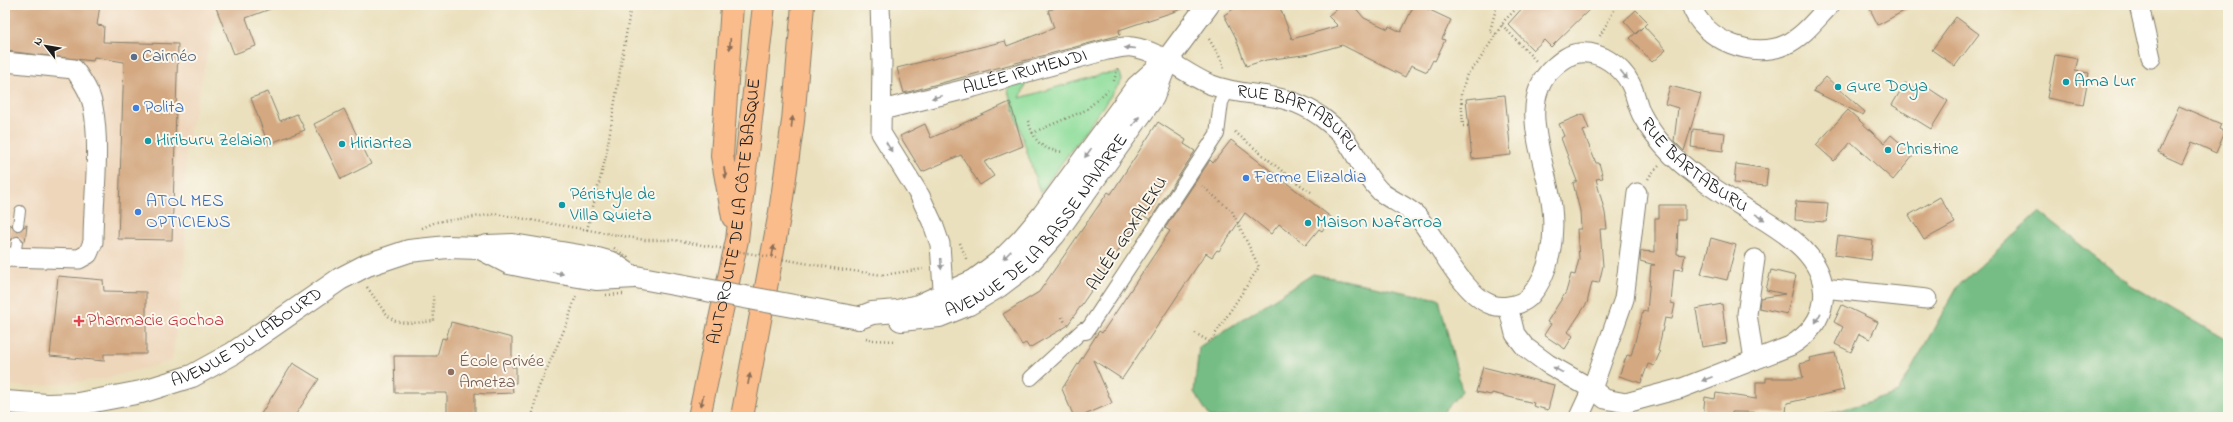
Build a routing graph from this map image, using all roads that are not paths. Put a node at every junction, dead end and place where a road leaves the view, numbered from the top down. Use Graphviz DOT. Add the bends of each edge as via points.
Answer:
graph roads {
  1 [pos="732,5"];
  2 [pos="764,5"];
  3 [pos="803,5"];
  4 [pos="880,5"];
  5 [pos="1208,5"];
  6 [pos="1691,5"];
  7 [pos="1830,5"];
  8 [pos="2139,5"];
  9 [pos="2151,58"];
  10 [pos="1167,60"];
  11 [pos="5,62"];
  12 [pos="1227,90"];
  13 [pos="882,110"];
  14 [pos="1637,193"];
  15 [pos="20,211"];
  16 [pos="18,225"];
  17 [pos="737,240"];
  18 [pos="12,252"];
  19 [pos="1755,259"];
  20 [pos="631,276"];
  21 [pos="1823,288"];
  22 [pos="945,293"];
  23 [pos="1927,299"];
  24 [pos="969,304"];
  25 [pos="1508,306"];
  26 [pos="871,317"];
  27 [pos="1754,360"];
  28 [pos="1031,378"];
  29 [pos="1592,389"];
  30 [pos="5,402"];
  31 [pos="699,417"];
  32 [pos="742,417"];
  33 [pos="1580,417"];
  1 -- 17 [label="highway, one-way" via="722,156"];
  2 -- 17 [label="highway, AUTOROUTE DE LA CÔTE BASQUE"];
  32 -- 3 [label="highway, one-way" via="780,212 793,120"];
  4 -- 13 [label="street"];
  5 -- 10 [label="street, AVENUE DE LA BASSE NAVARRE"];
  6 -- 7 [label="street" via="1707,30 1733,45 1763,50 1776,48 1794,40"];
  8 -- 9 [label="street"];
  10 -- 12 [label="street, RUE BARTABURU" via="1207,83"];
  10 -- 13 [label="street, ALLÉE IRUMENDI, one-way" via="1129,47 1115,49"];
  10 -- 22 [label="street, AVENUE DE LA BASSE NAVARRE, one-way" via="1137,87 1022,240 1001,261 974,281"];
  24 -- 10 [label="street, AVENUE DE LA BASSE NAVARRE, one-way" via="1028,264 1054,235 1153,97"];
  11 -- 18 [label="street" via="74,69 84,84 93,106 96,132 93,242 88,254 79,259"];
  12 -- 25 [label="street, RUE BARTABURU" via="1273,95 1298,103 1320,116 1342,135 1381,192 1415,214 1461,279 1491,305"];
  12 -- 28 [label="street, ALLÉE GOXALEKU" via="1220,102 1217,134 1086,332 1083,330"];
  13 -- 22 [label="street, one-way" via="881,133 920,196 940,244 942,285"];
  14 -- 29 [label="street" via="1624,299"];
  15 -- 16 [label="lane"];
  17 -- 31 [label="highway, AUTOROUTE DE LA CÔTE BASQUE, one-way"];
  19 -- 27 [label="street" via="1747,314"];
  20 -- 26 [label="street, AVENUE DE LA BASSE NAVARRE, bridge"];
  20 -- 30 [label="street, AVENUE DU LABOURD" via="610,271 596,280 519,266 480,248 446,247 409,251 367,265 340,279 232,354 192,376 141,392 78,404"];
  21 -- 23 [label="street"];
  25 -- 21 [label="street, RUE BARTABURU, one-way" via="1527,300 1540,285 1549,263 1552,207 1536,140 1535,106 1539,88 1546,74 1563,59 1578,52 1592,54 1614,64 1630,84 1641,115 1671,154 1694,174 1772,225 1803,249 1820,274"];
  21 -- 27 [label="street, RUE BARTABURU, one-way" via="1825,298 1822,313 1804,338"];
  22 -- 24 [label="street"];
  22 -- 26 [label="street, AVENUE DE LA BASSE NAVARRE" via="918,306"];
  24 -- 26 [label="street, AVENUE DE LA BASSE NAVARRE" via="940,316"];
  29 -- 25 [label="street, RUE BARTABURU, one-way" via="1548,364 1525,347 1515,334"];
  27 -- 29 [label="street, RUE BARTABURU, one-way" via="1682,388 1626,403 1605,399"];
  29 -- 33 [label="street"];
}
